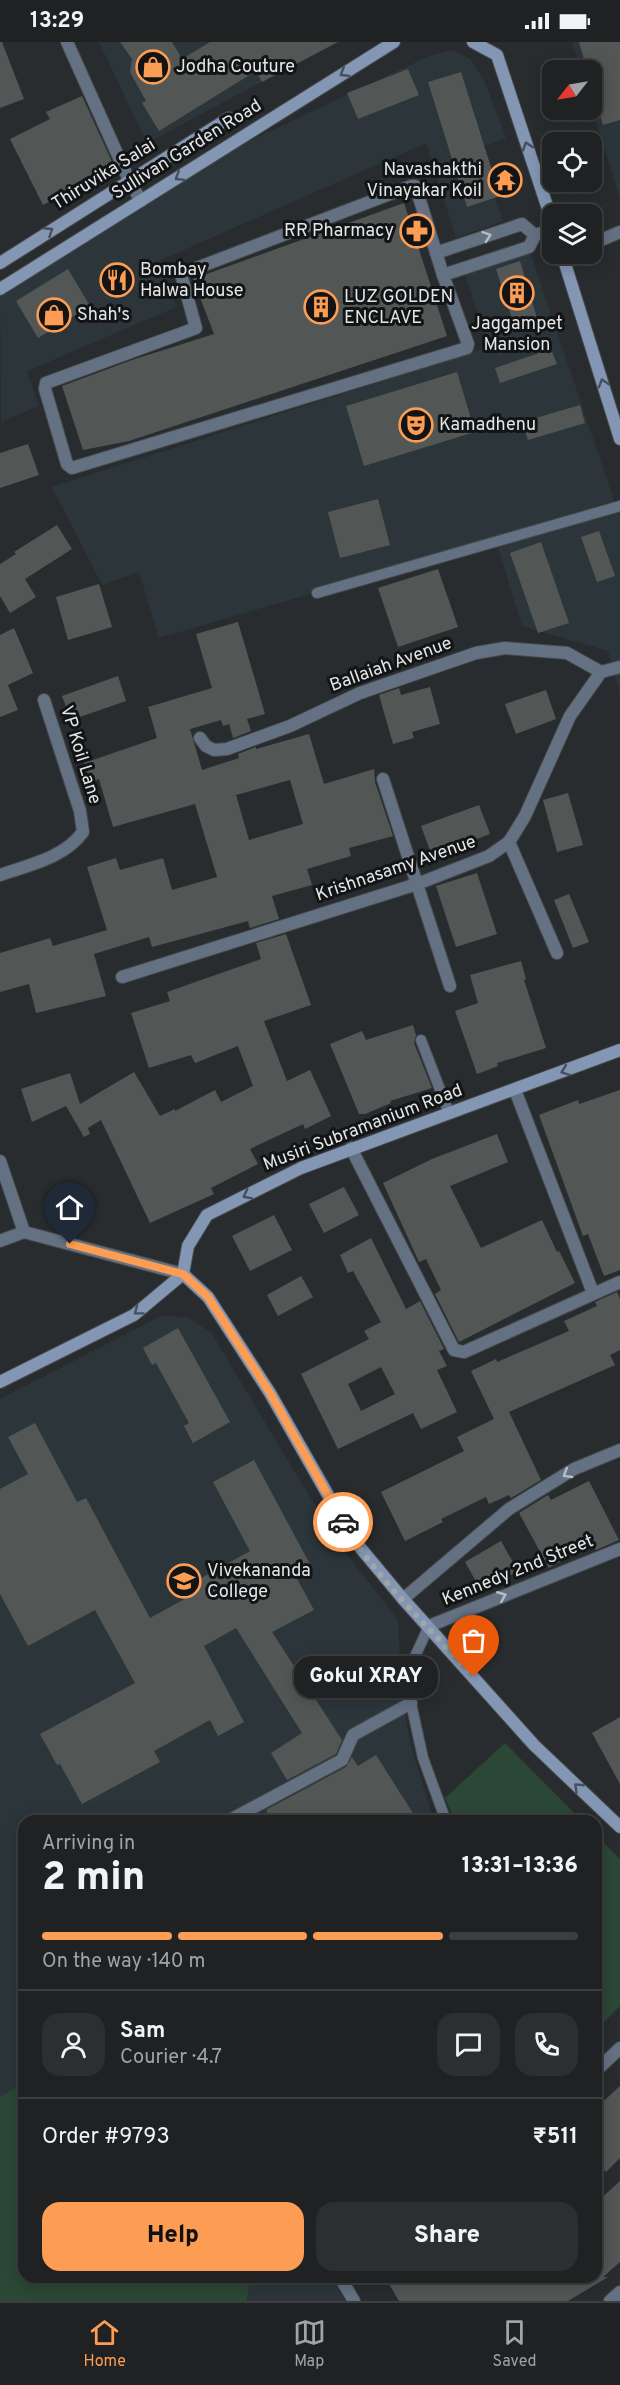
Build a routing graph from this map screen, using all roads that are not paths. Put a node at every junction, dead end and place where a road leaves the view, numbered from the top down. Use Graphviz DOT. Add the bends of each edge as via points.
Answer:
graph roads {
  1 [pos="67,42"];
  2 [pos="394,42"];
  3 [pos="473,42"];
  4 [pos="229,118"];
  5 [pos="129,180"];
  6 [pos="141,201"];
  7 [pos="546,204"];
  8 [pos="620,232"];
  9 [pos="542,233"];
  10 [pos="535,235"];
  11 [pos="602,240"];
  12 [pos="436,253"];
  13 [pos="0,263"];
  14 [pos="565,264"];
  15 [pos="443,275"];
  16 [pos="0,289"];
  17 [pos="620,439"];
  18 [pos="620,506"];
  19 [pos="316,592"];
  20 [pos="620,667"];
  21 [pos="601,672"];
  22 [pos="44,700"];
  23 [pos="200,738"];
  24 [pos="383,779"];
  25 [pos="509,842"];
  26 [pos="0,875"];
  27 [pos="417,884"];
  28 [pos="557,953"];
  29 [pos="122,977"];
  30 [pos="450,986"];
  31 [pos="421,1040"];
  32 [pos="620,1050"];
  33 [pos="515,1090"];
  34 [pos="448,1113"];
  35 [pos="351,1148"];
  36 [pos="0,1161"];
  37 [pos="24,1232"];
  38 [pos="0,1241"];
  39 [pos="183,1274"];
  40 [pos="620,1282"];
  41 [pos="593,1293"];
  42 [pos="0,1382"];
  43 [pos="620,1450"];
  44 [pos="620,1549"];
  45 [pos="402,1599"];
  46 [pos="429,1626"];
  47 [pos="411,1703"];
  48 [pos="239,1815"];
  49 [pos="444,1815"];
  50 [pos="620,1827"];
  51 [pos="620,2048"];
  52 [pos="602,2064"];
  53 [pos="344,2283"];
  54 [pos="620,2292"];
  55 [pos="354,2301"];
  56 [pos="610,2301"];
  1 -- 5 [label="street"];
  2 -- 6 [label="main road, Sullivan Garden Road, one-way"];
  7 -- 3 [label="main road, one-way" via="497,55"];
  4 -- 5 [label="main road, Thiruvika Salai"];
  5 -- 6 [label="street"];
  13 -- 5 [label="main road, Thiruvika Salai, one-way"];
  6 -- 16 [label="main road, Sullivan Garden Road"];
  8 -- 11 [label="street"];
  9 -- 10 [label="street"];
  12 -- 10 [label="street, one-way" via="522,224"];
  10 -- 15 [label="street" via="529,247"];
  12 -- 15 [label="street"];
  12 -- 15 [label="street" via="417,191 411,186 181,274 196,328 46,383 67,464 72,468 463,351 468,344"];
  17 -- 14 [label="main road, one-way"];
  18 -- 19 [label="lane"];
  20 -- 21 [label="street"];
  21 -- 23 [label="street, Ballaiah Avenue" via="567,653 504,648 476,653 360,693 290,726 227,749 214,750"];
  21 -- 25 [label="street, Krishnasamy Avenue" via="570,716 525,816"];
  22 -- 26 [label="street, VP Koil Lane" via="80,811 83,832 57,855"];
  24 -- 27 [label="street"];
  25 -- 27 [label="street, Krishnasamy Avenue" via="489,856"];
  25 -- 28 [label="street"];
  27 -- 29 [label="street, Krishnasamy Avenue"];
  27 -- 30 [label="street"];
  31 -- 34 [label="lane"];
  32 -- 33 [label="main road, Musiri Subramanium Road, one-way"];
  33 -- 34 [label="main road, Musiri Subramanium Road"];
  33 -- 41 [label="street"];
  34 -- 35 [label="main road, Musiri Subramanium Road"];
  35 -- 39 [label="main road, Musiri Subramanium Road, one-way" via="207,1215 188,1246"];
  35 -- 41 [label="street" via="454,1350 464,1352"];
  36 -- 37 [label="street"];
  37 -- 38 [label="street"];
  37 -- 39 [label="street"];
  39 -- 42 [label="main road, one-way" via="134,1316"];
  39 -- 45 [label="main road" via="208,1297 270,1393 353,1539"];
  40 -- 41 [label="street"];
  43 -- 45 [label="street, one-way" via="574,1470 509,1509"];
  46 -- 44 [label="street, Kennedy 2nd Street, one-way"];
  45 -- 46 [label="main road"];
  46 -- 47 [label="lane" via="411,1665"];
  50 -- 46 [label="main road, one-way" via="534,1745"];
  47 -- 48 [label="street" via="353,1736 342,1760"];
  47 -- 49 [label="lane" via="423,1758"];
  51 -- 52 [label="street"];
  53 -- 55 [label="street"];
  54 -- 56 [label="street"];
}
